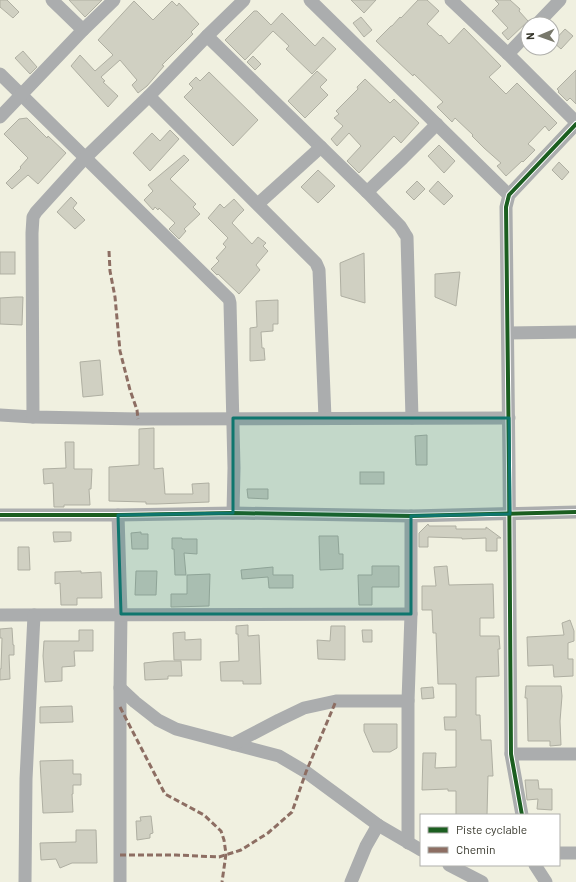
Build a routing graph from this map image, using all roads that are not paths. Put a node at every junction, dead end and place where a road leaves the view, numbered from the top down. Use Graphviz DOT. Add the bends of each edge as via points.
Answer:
graph roads {
  1 [pos="52,0"];
  2 [pos="114,0"];
  3 [pos="244,0"];
  4 [pos="310,0"];
  5 [pos="451,0"];
  6 [pos="560,0"];
  7 [pos="545,16"];
  8 [pos="83,30"];
  9 [pos="207,36"];
  10 [pos="520,41"];
  11 [pos="508,54"];
  12 [pos="0,74"];
  13 [pos="22,95"];
  14 [pos="149,96"];
  15 [pos="0,117"];
  16 [pos="576,123"];
  17 [pos="436,124"];
  18 [pos="321,147"];
  19 [pos="85,158"];
  20 [pos="367,192"];
  21 [pos="509,195"];
  22 [pos="258,204"];
  23 [pos="508,332"];
  24 [pos="576,332"];
  25 [pos="0,415"];
  26 [pos="33,417"];
  27 [pos="233,418"];
  28 [pos="326,418"];
  29 [pos="412,418"];
  30 [pos="509,418"];
  31 [pos="576,512"];
  32 [pos="234,513"];
  33 [pos="510,514"];
  34 [pos="118,515"];
  35 [pos="0,516"];
  36 [pos="411,516"];
  37 [pos="120,614"];
  38 [pos="411,614"];
  39 [pos="0,615"];
  40 [pos="34,615"];
  41 [pos="120,688"];
  42 [pos="408,701"];
  43 [pos="233,744"];
  44 [pos="511,754"];
  45 [pos="576,754"];
  46 [pos="522,814"];
  47 [pos="378,825"];
  48 [pos="408,843"];
  49 [pos="420,849"];
  50 [pos="560,853"];
  51 [pos="576,853"];
  52 [pos="451,866"];
  53 [pos="536,866"];
  54 [pos="25,882"];
  55 [pos="120,882"];
  56 [pos="351,882"];
  57 [pos="482,882"];
  58 [pos="546,882"];
  1 -- 8 [label="street"];
  2 -- 8 [label="street"];
  3 -- 9 [label="street"];
  4 -- 17 [label="street"];
  5 -- 11 [label="street"];
  6 -- 7 [label="street"];
  8 -- 13 [label="street"];
  9 -- 14 [label="street"];
  9 -- 18 [label="street"];
  10 -- 11 [label="street"];
  11 -- 16 [label="street"];
  12 -- 13 [label="street"];
  13 -- 15 [label="street"];
  13 -- 19 [label="street"];
  14 -- 19 [label="street"];
  14 -- 22 [label="street"];
  16 -- 21 [label="street"];
  17 -- 20 [label="street"];
  17 -- 21 [label="street"];
  18 -- 20 [label="street"];
  18 -- 22 [label="street"];
  19 -- 26 [label="street" via="33,217"];
  19 -- 27 [label="street" via="229,299"];
  20 -- 29 [label="street" via="400,226 407,237"];
  21 -- 23 [label="street" via="506,207"];
  22 -- 28 [label="street" via="318,266"];
  23 -- 24 [label="street"];
  23 -- 30 [label="street"];
  25 -- 26 [label="street"];
  26 -- 27 [label="street"];
  27 -- 28 [label="street"];
  27 -- 32 [label="street"];
  28 -- 29 [label="street"];
  29 -- 30 [label="street"];
  30 -- 33 [label="street"];
  31 -- 33 [label="street"];
  32 -- 34 [label="street"];
  32 -- 36 [label="street"];
  33 -- 36 [label="street"];
  33 -- 44 [label="street"];
  34 -- 35 [label="street"];
  34 -- 37 [label="street"];
  36 -- 38 [label="street"];
  37 -- 38 [label="street"];
  37 -- 40 [label="street"];
  37 -- 41 [label="street"];
  38 -- 42 [label="street"];
  39 -- 40 [label="street"];
  40 -- 54 [label="street" via="26,779"];
  41 -- 43 [label="street" via="167,725"];
  41 -- 55 [label="street"];
  42 -- 43 [label="street" via="336,701 304,708"];
  42 -- 48 [label="street"];
  43 -- 47 [label="street" via="279,756 306,772"];
  44 -- 45 [label="street"];
  44 -- 46 [label="street"];
  47 -- 48 [label="street"];
  47 -- 56 [label="street"];
  48 -- 49 [label="street"];
  50 -- 51 [label="street"];
  52 -- 57 [label="street"];
  53 -- 58 [label="street"];
}
